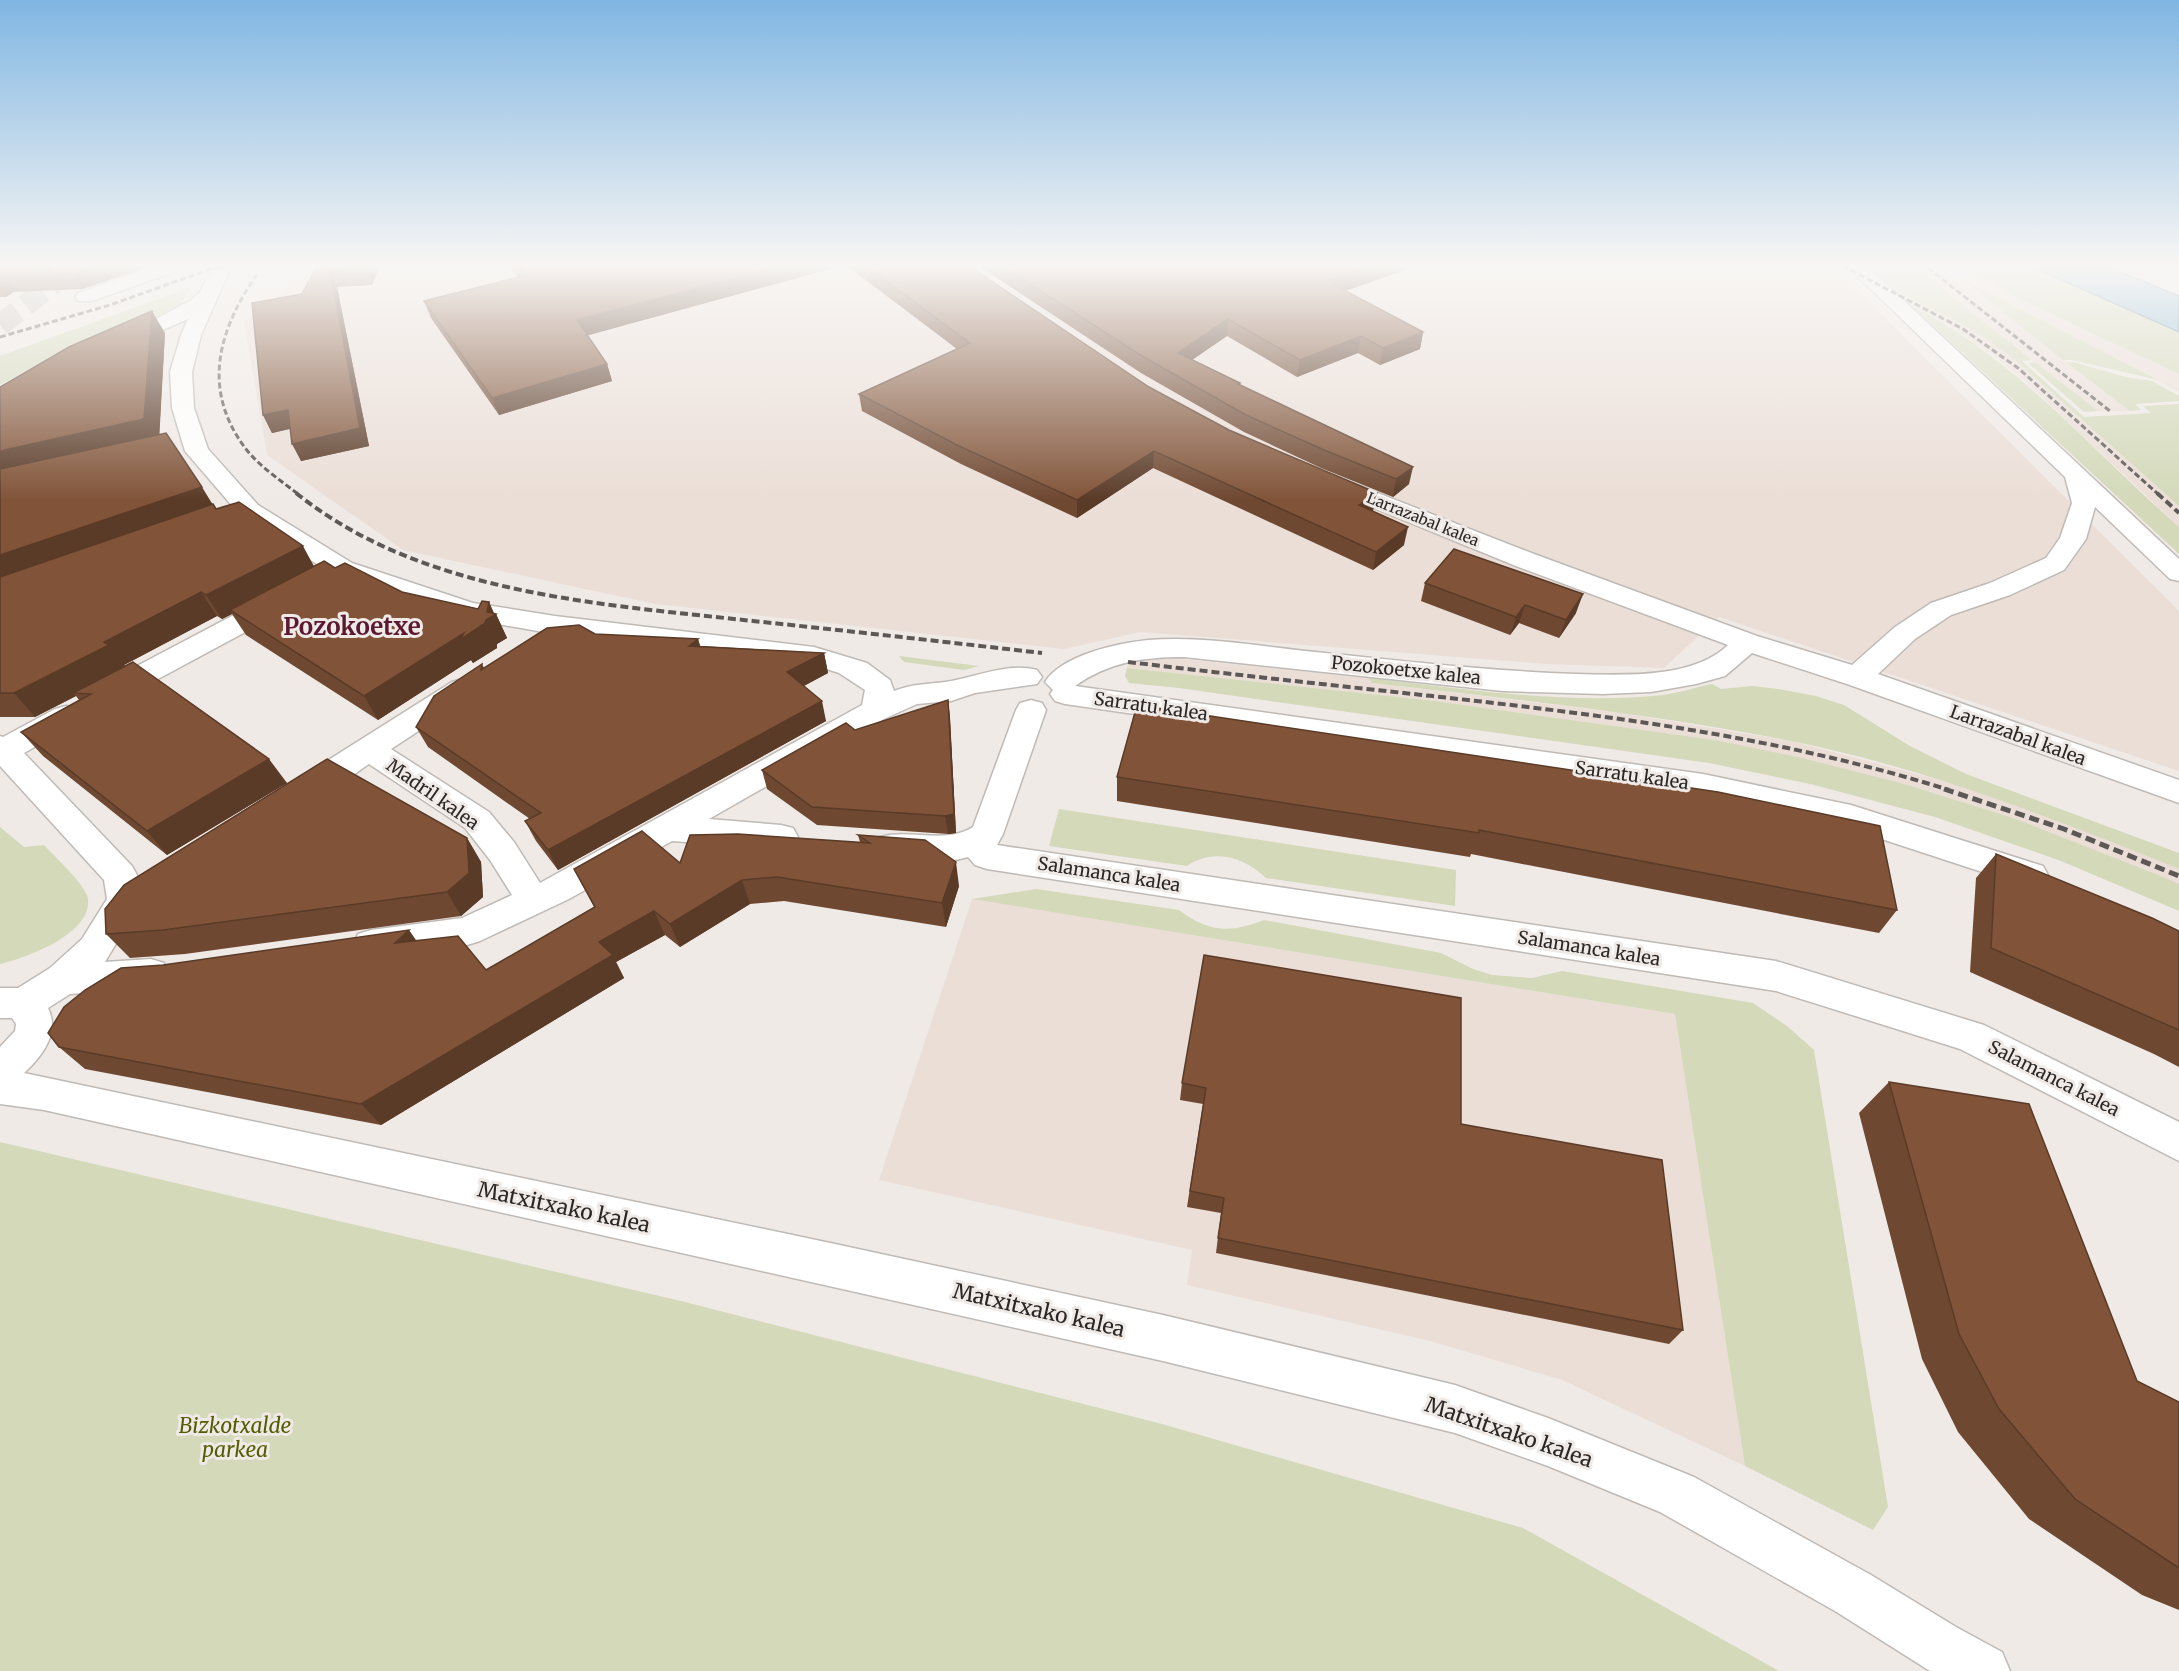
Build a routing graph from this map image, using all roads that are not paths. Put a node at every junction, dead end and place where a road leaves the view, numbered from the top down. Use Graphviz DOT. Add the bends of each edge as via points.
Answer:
graph roads {
  1 [pos="115,344"];
  2 [pos="189,344"];
  3 [pos="1938,344"];
  4 [pos="101,350"];
  5 [pos="2076,475"];
  6 [pos="1317,476"];
  7 [pos="343,569"];
  8 [pos="2179,573"];
  9 [pos="555,625"];
  10 [pos="1748,642"];
  11 [pos="526,646"];
  12 [pos="487,672"];
  13 [pos="1857,677"];
  14 [pos="1063,688"];
  15 [pos="1024,695"];
  16 [pos="877,700"];
  17 [pos="2,749"];
  18 [pos="369,749"];
  19 [pos="2179,792"];
  20 [pos="277,807"];
  21 [pos="666,828"];
  22 [pos="805,839"];
  23 [pos="975,843"];
  24 [pos="864,844"];
  25 [pos="2053,883"];
  26 [pos="534,901"];
  27 [pos="338,949"];
  28 [pos="185,971"];
  29 [pos="63,979"];
  30 [pos="18,1014"];
  31 [pos="0,1069"];
  32 [pos="0,1088"];
  33 [pos="44,1093"];
  34 [pos="2179,1142"];
  35 [pos="1983,1671"];
  1 -- 4 [label="street"];
  2 -- 7 [label="street" via="181,372 184,445 197,451 237,514"];
  3 -- 5 [label="street"];
  5 -- 8 [label="street"];
  5 -- 13 [label="street" via="2084,503 2073,539 2055,564 2001,589 1941,609 1905,633"];
  6 -- 10 [label="street, Larrazabal kalea" via="1525,560"];
  7 -- 9 [label="street" via="469,611"];
  7 -- 17 [label="street"];
  9 -- 11 [label="street"];
  9 -- 16 [label="street" via="814,656 858,669"];
  10 -- 13 [label="street, Larrazabal kalea"];
  10 -- 14 [label="street, Pozokoetxe kalea" via="1715,669 1696,675 1651,682 1593,684 1503,681 1159,647 1117,653 1092,662 1075,671"];
  12 -- 18 [label="street"];
  13 -- 19 [label="street, Larrazabal kalea"];
  14 -- 15 [label="street, Sarratu kalea" via="1049,676"];
  14 -- 25 [label="street, Sarratu kalea" via="1498,757 1703,784 1851,817"];
  15 -- 16 [label="street" via="951,691"];
  15 -- 23 [label="street" via="987,834"];
  16 -- 21 [label="street"];
  17 -- 29 [label="street" via="136,893 95,949"];
  18 -- 20 [label="street"];
  18 -- 26 [label="street, Madril kalea" via="477,820"];
  21 -- 22 [label="street"];
  21 -- 26 [label="street"];
  23 -- 24 [label="street" via="946,850"];
  23 -- 34 [label="street, Salamanca kalea" via="987,856 1776,976 1971,1036"];
  26 -- 27 [label="street" via="467,931"];
  28 -- 29 [label="street"];
  29 -- 30 [label="street"];
  30 -- 31 [label="street" via="27,1045"];
  30 -- 33 [label="street"];
  32 -- 33 [label="street, Matxitxako kalea"];
  33 -- 35 [label="street, Matxitxako kalea" via="1095,1323 1455,1409 1677,1494"];
}
